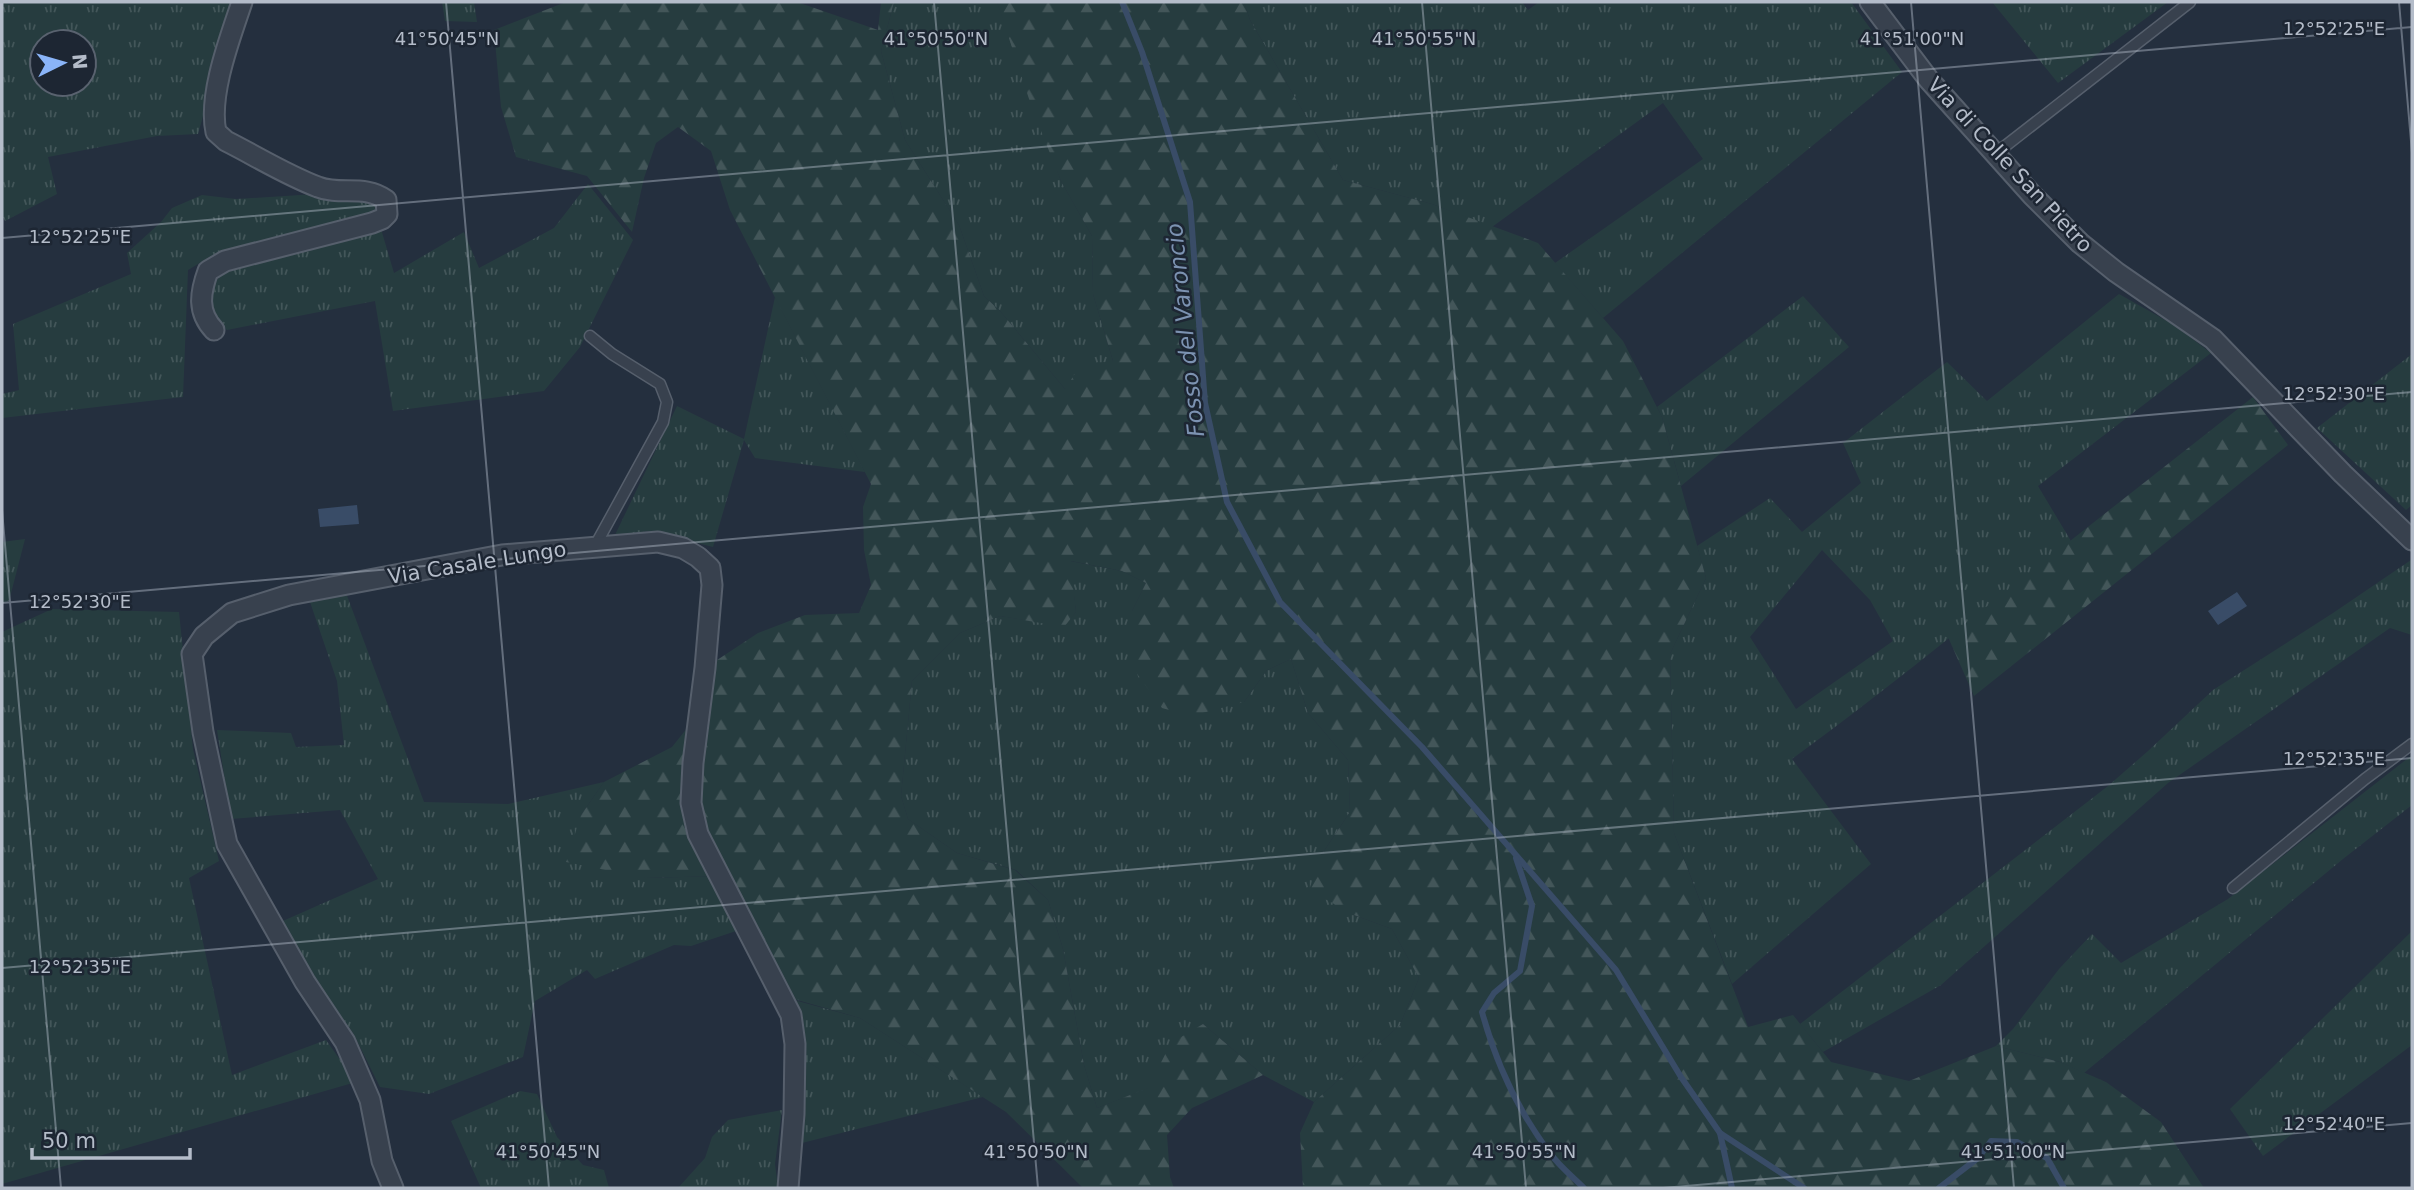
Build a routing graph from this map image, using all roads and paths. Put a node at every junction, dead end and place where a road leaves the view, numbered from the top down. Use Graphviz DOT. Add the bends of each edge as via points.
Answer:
graph roads {
  1 [pos="242,2"];
  2 [pos="1870,2"];
  3 [pos="2190,2"];
  4 [pos="1995,154"];
  5 [pos="214,330"];
  6 [pos="590,336"];
  7 [pos="2412,540"];
  8 [pos="595,546"];
  9 [pos="2412,744"];
  10 [pos="2233,888"];
  11 [pos="393,1188"];
  12 [pos="788,1188"];
  1 -- 5 [label="street" via="214,107 220,138 321,189 379,195 386,200 387,214 372,223 225,261 208,271 201,305"];
  2 -- 4 [label="street, Via di Colle San Pietro" via="1929,80"];
  3 -- 4 [label="lane"];
  4 -- 7 [label="street, Via di Colle San Pietro" via="2080,243 2213,339"];
  6 -- 8 [label="lane" via="660,384 667,401 663,422"];
  8 -- 11 [label="street, Via Casale Lungo" via="502,555 289,595 232,613 204,636 192,654 227,844 305,982 345,1042 370,1100 382,1161"];
  8 -- 12 [label="street, Via Casale Lungo" via="658,542 683,548 710,568 691,803 698,834 791,1015 794,1114"];
  9 -- 10 [label="lane"];
}
